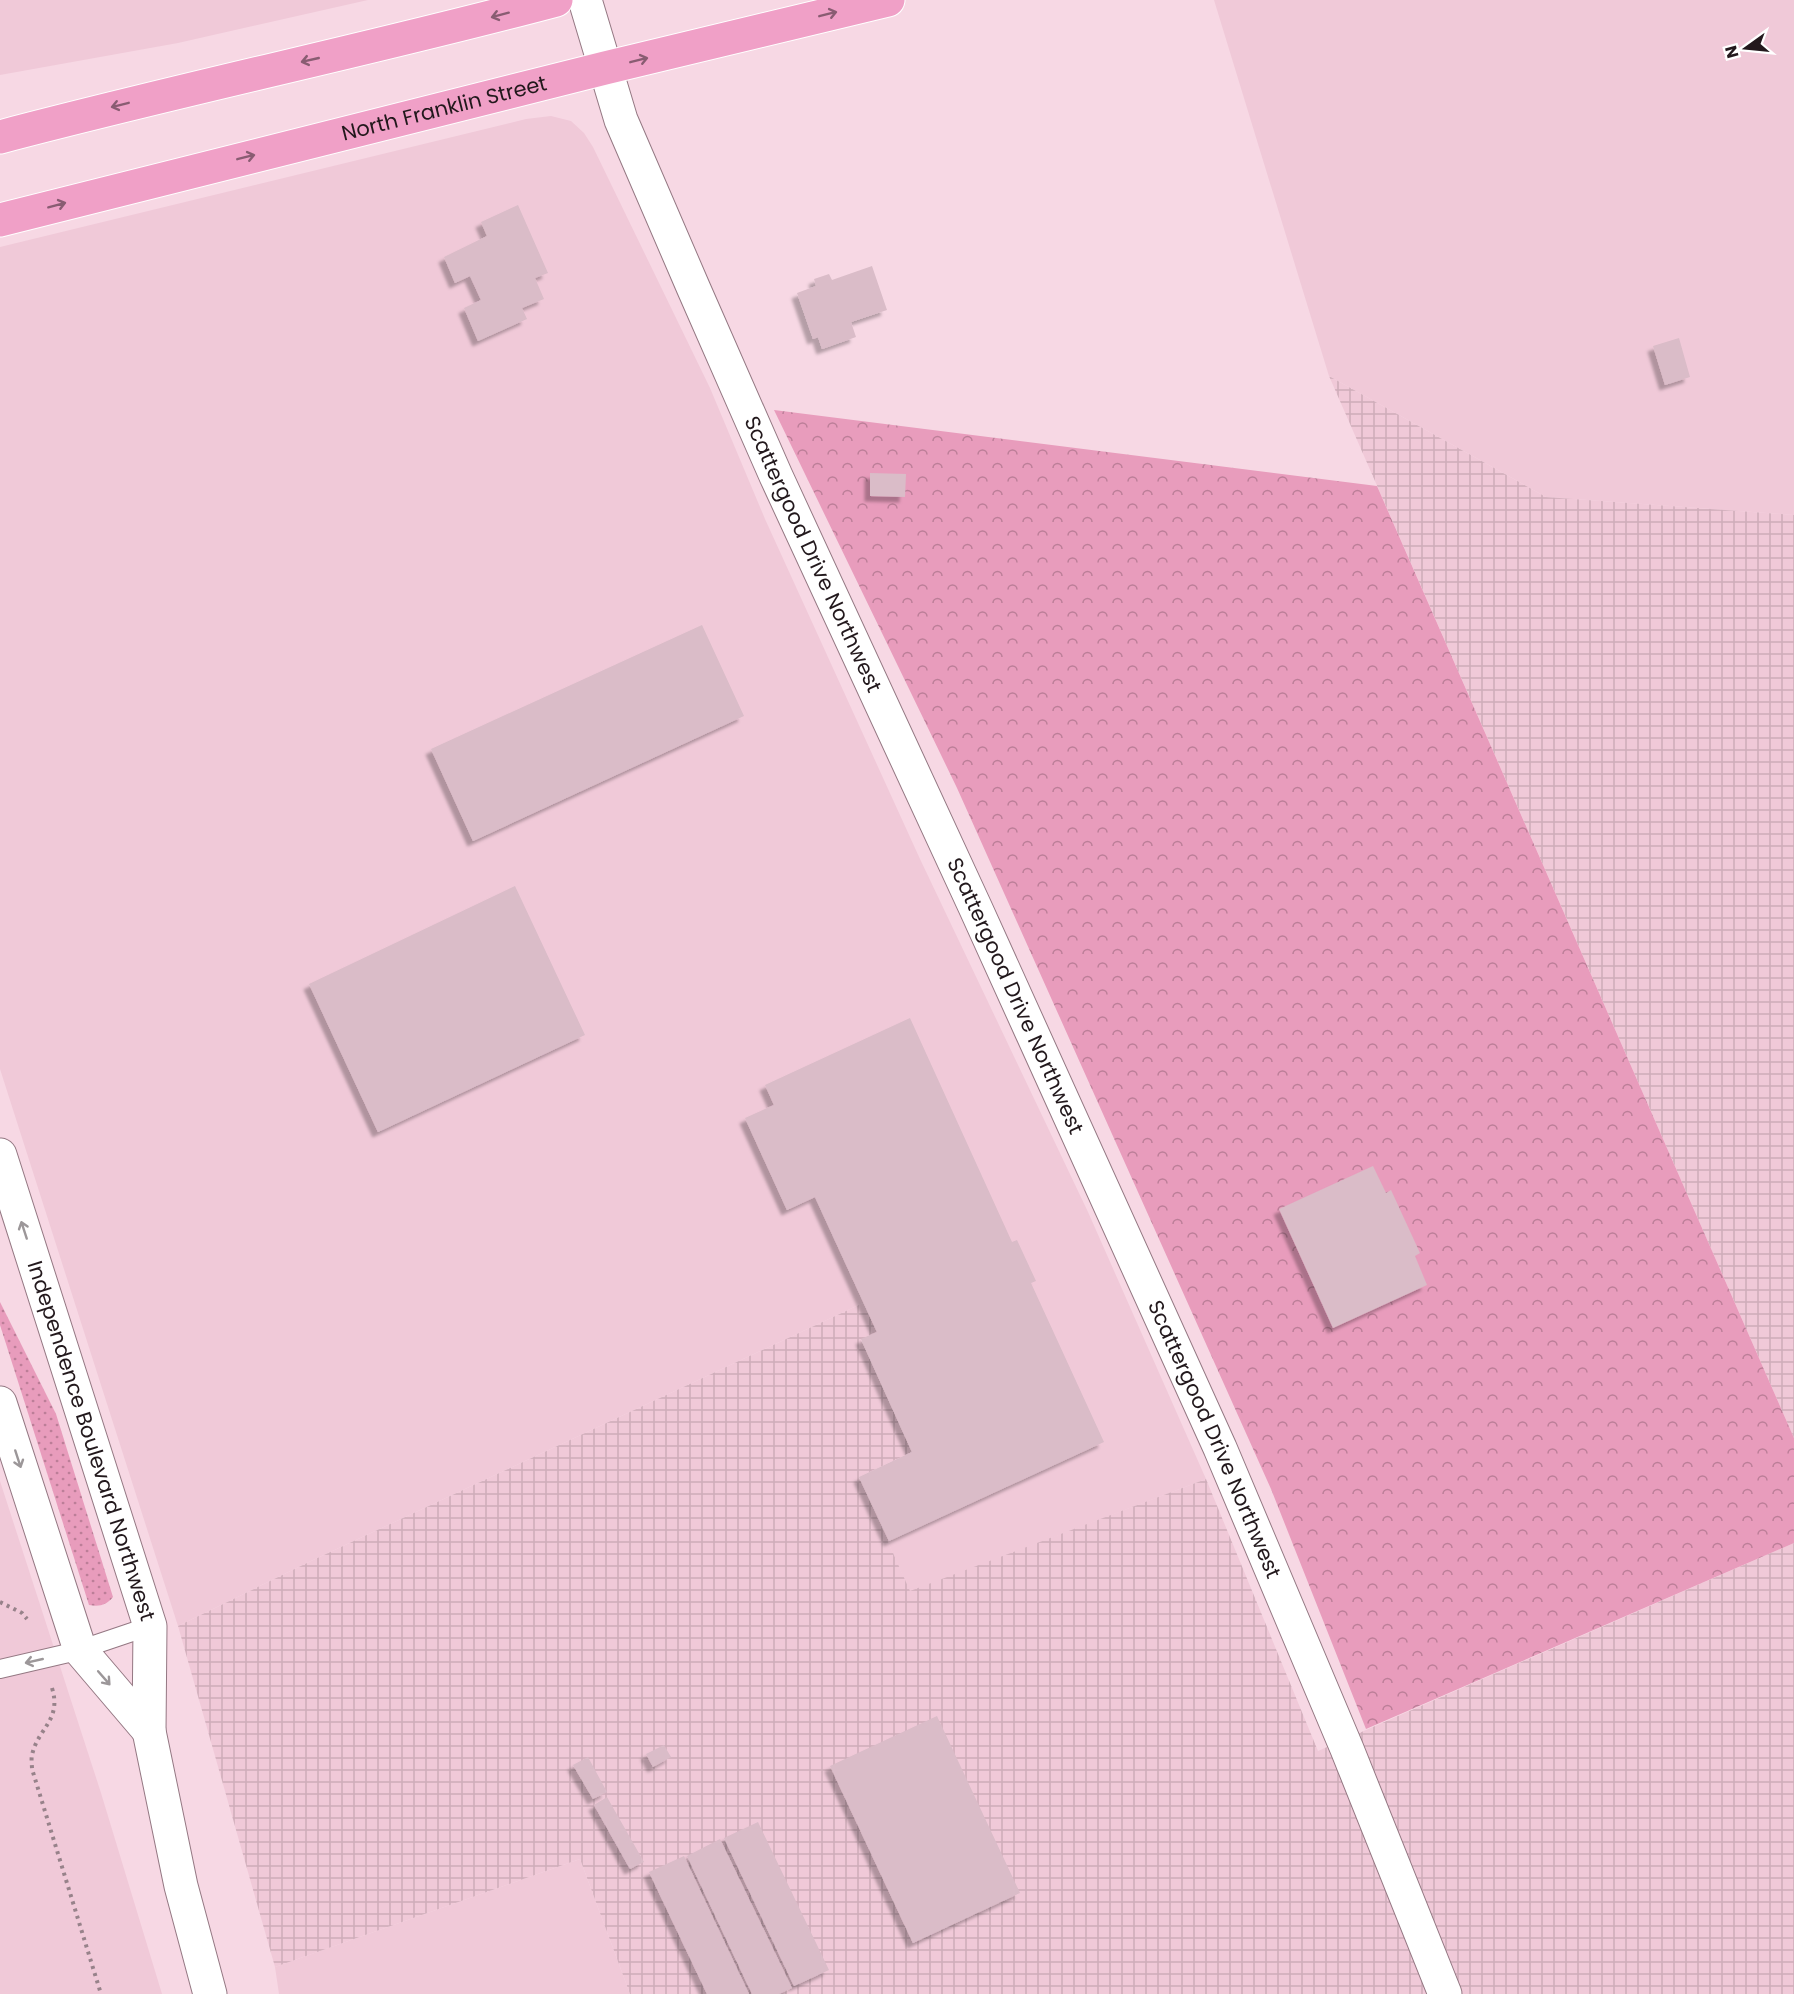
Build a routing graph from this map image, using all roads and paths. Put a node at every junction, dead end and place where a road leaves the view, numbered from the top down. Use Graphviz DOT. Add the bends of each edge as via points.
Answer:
graph roads {
  1 [pos="556,0"];
  2 [pos="585,0"];
  3 [pos="888,0"];
  4 [pos="605,68"];
  5 [pos="0,137"];
  6 [pos="0,220"];
  7 [pos="0,1155"];
  8 [pos="0,1403"];
  9 [pos="0,1602"];
  10 [pos="150,1626"];
  11 [pos="80,1650"];
  12 [pos="43,1659"];
  13 [pos="0,1669"];
  14 [pos="149,1731"];
  15 [pos="101,1994"];
  16 [pos="210,1994"];
  17 [pos="1445,1994"];
  1 -- 5 [label="main road, one-way"];
  2 -- 4 [label="street, Scattergood Drive Northwest"];
  4 -- 3 [label="main road, North Franklin Street, one-way"];
  6 -- 4 [label="main road, North Franklin Street, one-way"];
  4 -- 17 [label="street, Scattergood Drive Northwest" via="621,120 767,455 1220,1448"];
  10 -- 7 [label="street, Independence Boulevard Northwest, one-way"];
  8 -- 11 [label="street, Independence Boulevard Northwest, one-way"];
  9 -- 12 [label="path" via="22,1613 31,1623"];
  10 -- 11 [label="lane"];
  10 -- 14 [label="street, Independence Boulevard Northwest"];
  11 -- 12 [label="lane"];
  11 -- 14 [label="street, Independence Boulevard Northwest, one-way"];
  12 -- 13 [label="lane, one-way"];
  12 -- 15 [label="path" via="56,1700 32,1754 32,1769"];
  14 -- 16 [label="street, Independence Boulevard Northwest" via="181,1886"];
}
